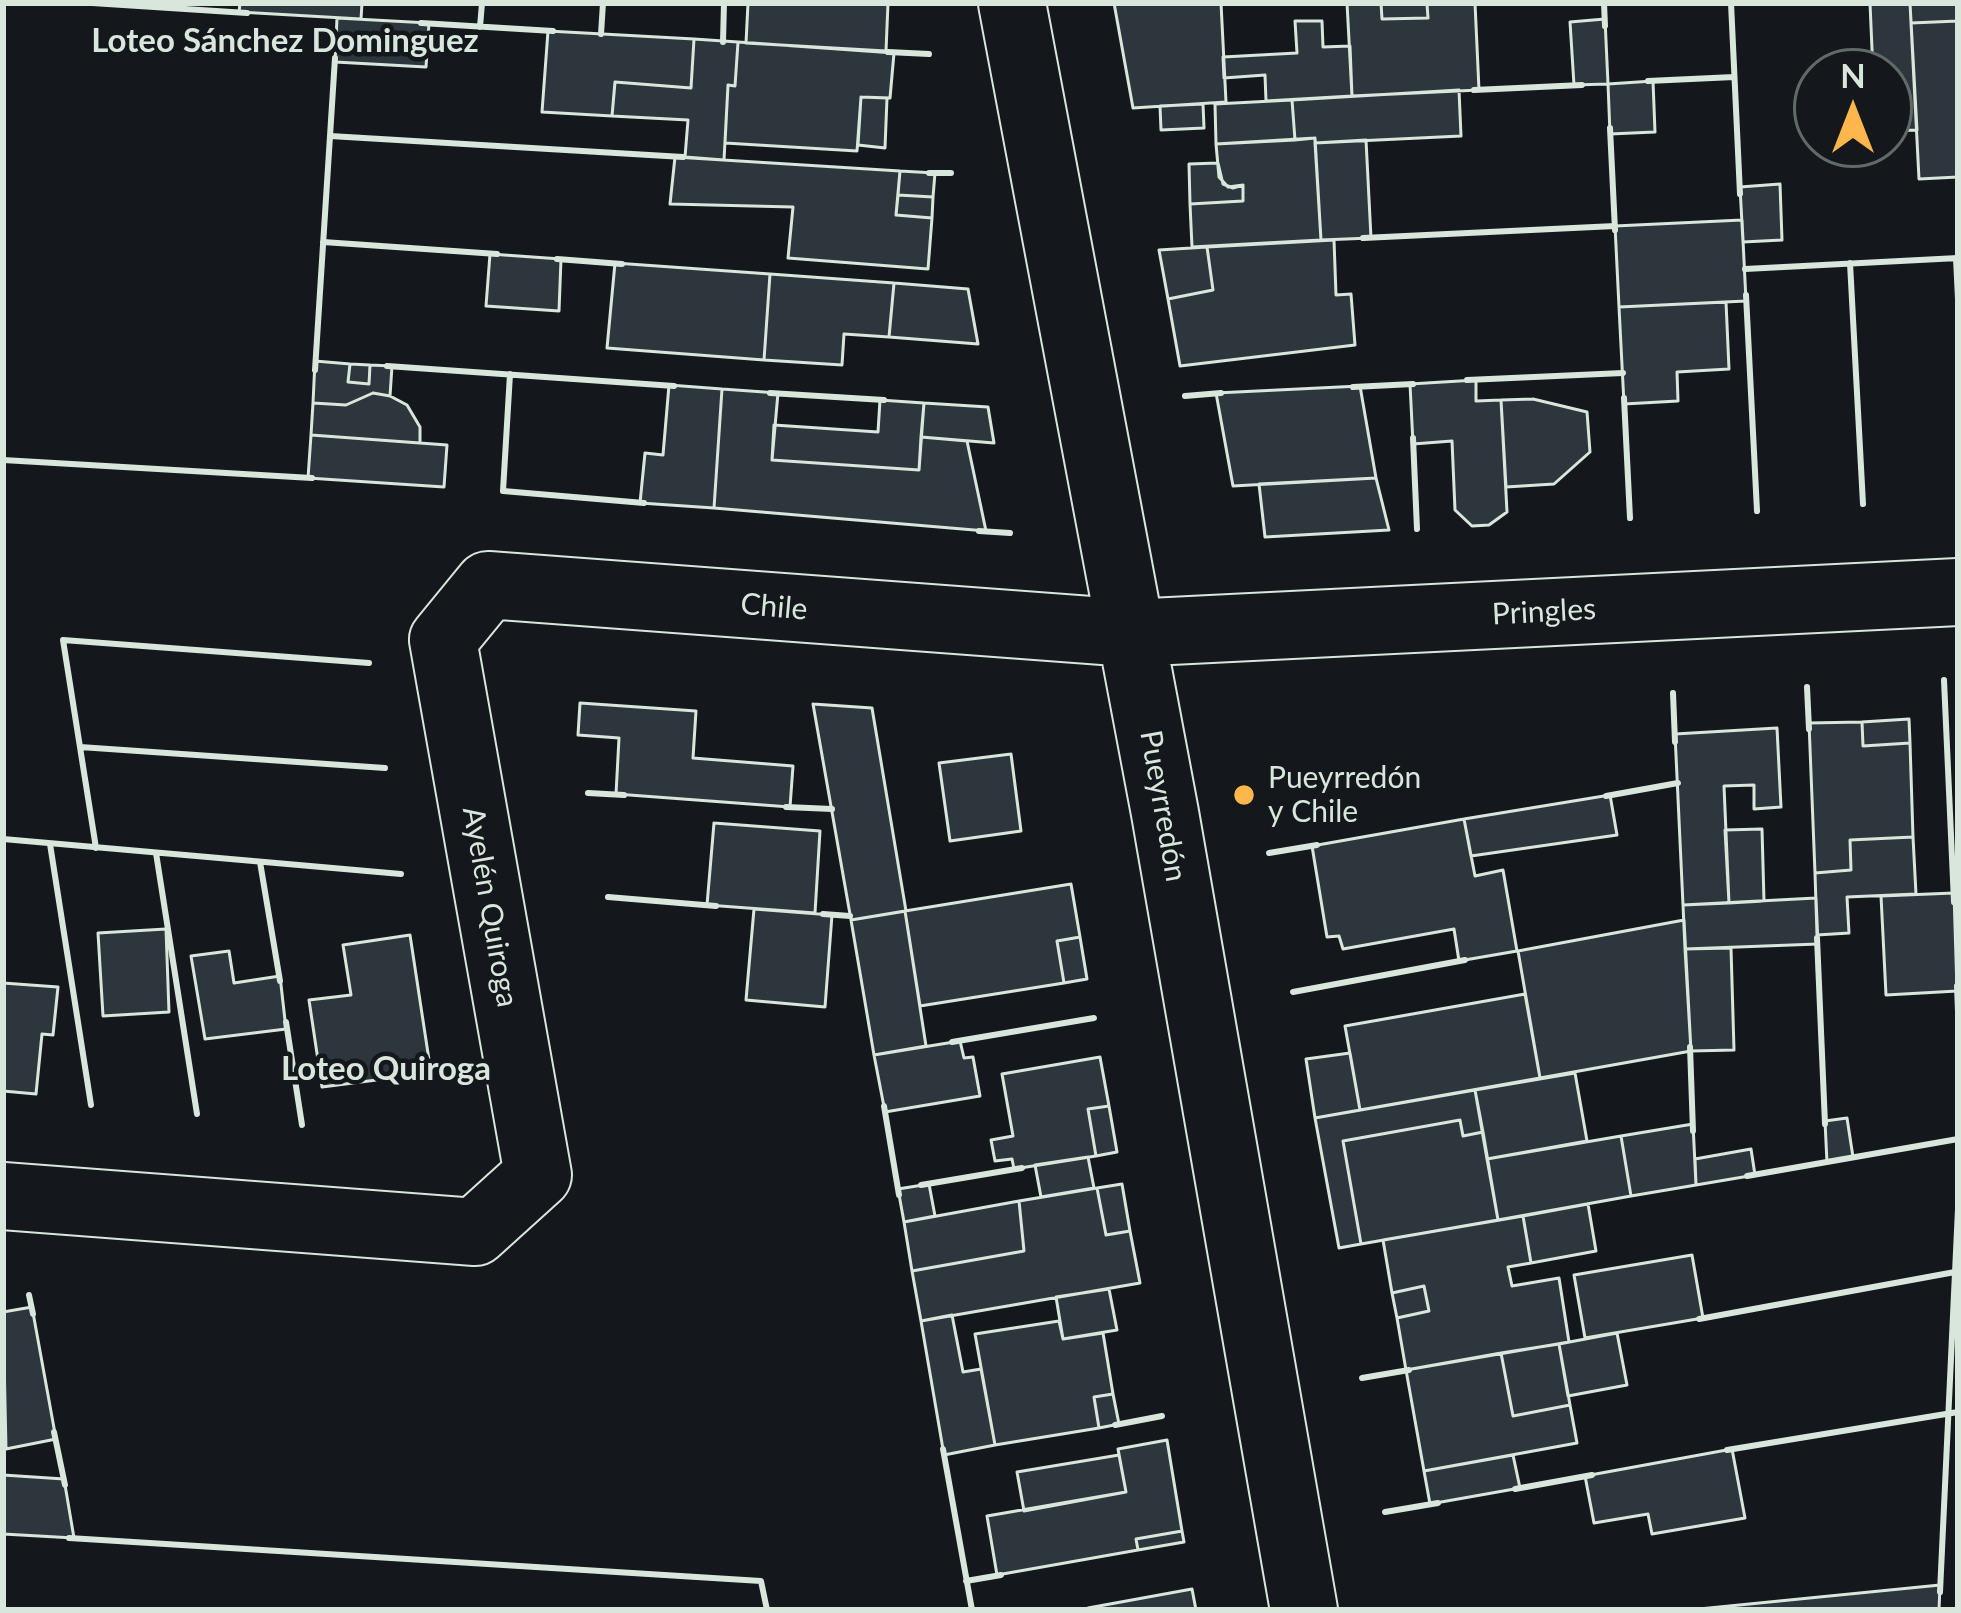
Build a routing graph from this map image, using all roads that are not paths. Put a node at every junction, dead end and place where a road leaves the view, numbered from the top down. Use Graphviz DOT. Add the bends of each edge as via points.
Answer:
graph roads {
  1 [pos="1012,3"];
  2 [pos="1958,592"];
  3 [pos="1130,633"];
  4 [pos="442,640"];
  5 [pos="3,1196"];
  6 [pos="1304,1610"];
  1 -- 3 [label="street, Pueyrredón"];
  2 -- 3 [label="street, Pringles"];
  3 -- 4 [label="street, Chile" via="488,585"];
  3 -- 6 [label="street, Pueyrredón"];
  4 -- 5 [label="street, Ayelén Quiroga" via="538,1174 475,1232"];
}
